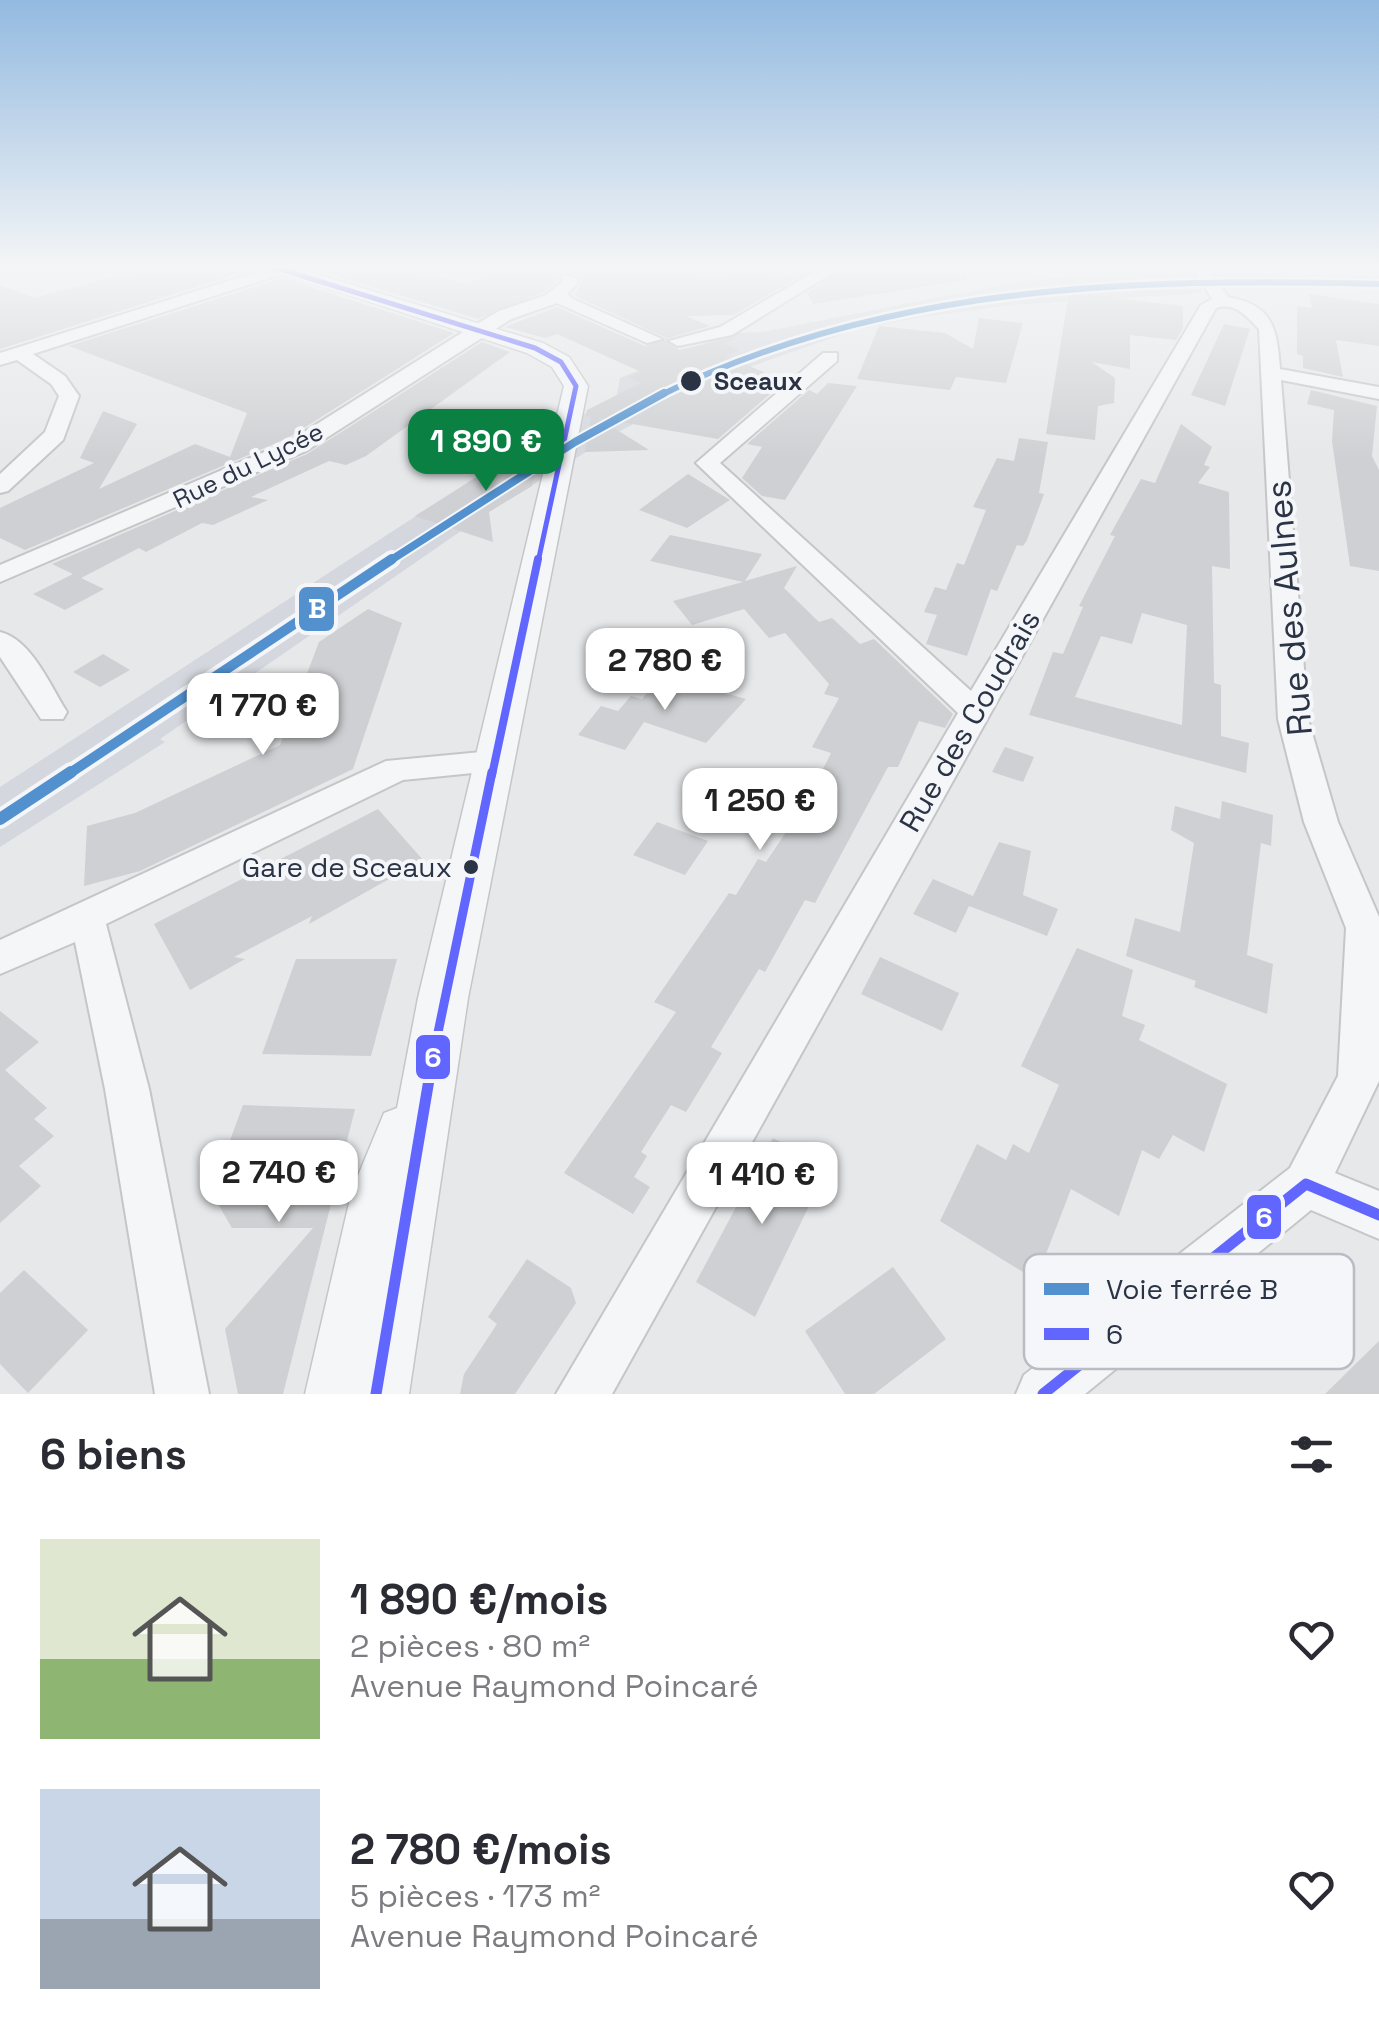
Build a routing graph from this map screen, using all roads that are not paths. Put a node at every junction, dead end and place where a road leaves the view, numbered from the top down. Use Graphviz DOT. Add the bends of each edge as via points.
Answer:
graph roads {
  1 [pos="89,330"];
  2 [pos="478,330"];
  3 [pos="486,330"];
  4 [pos="631,330"];
  5 [pos="728,330"];
  6 [pos="1194,330"];
  7 [pos="1268,330"];
  8 [pos="6,357"];
  9 [pos="830,357"];
  10 [pos="1273,373"];
  11 [pos="1379,392"];
  12 [pos="0,486"];
  13 [pos="0,574"];
  14 [pos="0,640"];
  15 [pos="974,711"];
  16 [pos="52,712"];
  17 [pos="492,762"];
  18 [pos="72,923"];
  19 [pos="0,958"];
  20 [pos="430,1064"];
  21 [pos="1306,1184"];
  22 [pos="1379,1215"];
  23 [pos="1218,1254"];
  24 [pos="1074,1369"];
  25 [pos="182,1394"];
  26 [pos="338,1394"];
  27 [pos="376,1394"];
  28 [pos="584,1394"];
  29 [pos="1043,1394"];
  1 -- 8 [label="street"];
  2 -- 13 [label="street, Rue du Lycée" via="298,446"];
  3 -- 17 [label="street" via="560,362 576,396"];
  4 -- 5 [label="street" via="678,342"];
  6 -- 15 [label="street, Rue des Coudrais"];
  7 -- 10 [label="street, Rue des Aulnes"];
  8 -- 12 [label="street" via="58,380 69,396 55,435"];
  9 -- 15 [label="street" via="707,463"];
  10 -- 11 [label="street"];
  10 -- 21 [label="street, Rue des Aulnes" via="1293,718 1321,822 1365,928 1359,1078"];
  14 -- 16 [label="street"];
  15 -- 28 [label="street, Rue des Coudrais"];
  17 -- 18 [label="street" via="414,767"];
  17 -- 20 [label="street"];
  18 -- 19 [label="street"];
  18 -- 25 [label="street" via="92,933"];
  20 -- 26 [label="street" via="381,1190"];
  20 -- 27 [label="street"];
  21 -- 22 [label="street"];
  21 -- 23 [label="street, Rue des Aulnes"];
  24 -- 29 [label="street, Rue des Aulnes"];
}
